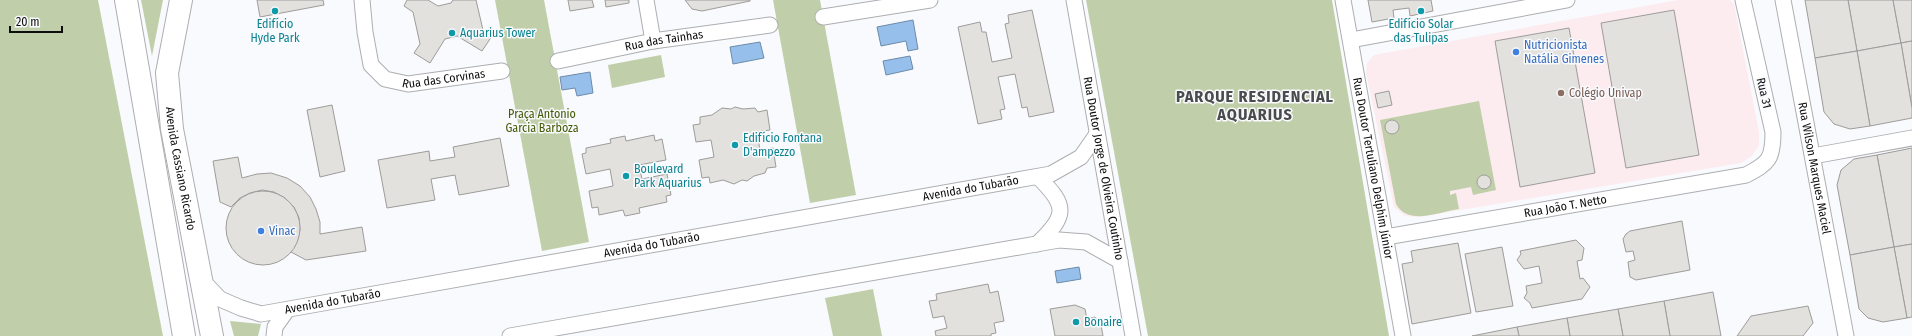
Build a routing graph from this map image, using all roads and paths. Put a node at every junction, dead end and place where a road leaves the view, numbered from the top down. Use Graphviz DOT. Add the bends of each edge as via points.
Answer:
graph roads {
  1 [pos="126,0"];
  2 [pos="180,0"];
  3 [pos="362,0"];
  4 [pos="646,0"];
  5 [pos="930,0"];
  6 [pos="1074,0"];
  7 [pos="1343,0"];
  8 [pos="1567,0"];
  9 [pos="1743,0"];
  10 [pos="1783,0"];
  11 [pos="823,17"];
  12 [pos="770,25"];
  13 [pos="653,40"];
  14 [pos="1351,40"];
  15 [pos="558,61"];
  16 [pos="502,71"];
  17 [pos="1097,134"];
  18 [pos="1912,138"];
  19 [pos="1813,156"];
  20 [pos="1746,175"];
  21 [pos="1038,176"];
  22 [pos="1386,237"];
  23 [pos="1037,244"];
  24 [pos="1120,262"];
  25 [pos="201,279"];
  26 [pos="287,310"];
  27 [pos="184,336"];
  28 [pos="212,336"];
  29 [pos="274,336"];
  30 [pos="510,336"];
  31 [pos="1133,336"];
  32 [pos="1403,336"];
  33 [pos="1846,336"];
  1 -- 27 [label="main road"];
  2 -- 25 [label="main road, Avenida Cassiano Ricardo" via="167,73 172,129"];
  3 -- 16 [label="street, Rua das Corvinas" via="372,65 385,78 408,84"];
  4 -- 13 [label="street"];
  5 -- 11 [label="street"];
  6 -- 17 [label="street, Rua Doutor Jorge de Olvieira Coutinho"];
  7 -- 14 [label="street, Rua Doutor Tertuliano Delphim Júnior"];
  8 -- 14 [label="street"];
  9 -- 20 [label="street, Rua 31" via="1773,132 1773,147 1768,161"];
  10 -- 19 [label="street, Rua Wilson Marques Maciel"];
  12 -- 13 [label="street, Rua das Tainhas"];
  13 -- 15 [label="street, Rua das Tainhas"];
  14 -- 22 [label="street, Rua Doutor Tertuliano Delphim Júnior"];
  17 -- 21 [label="street, Avenida do Tubarão" via="1081,158 1051,174"];
  17 -- 24 [label="street, Rua Doutor Jorge de Olvieira Coutinho"];
  18 -- 19 [label="street"];
  19 -- 33 [label="street, Rua Wilson Marques Maciel"];
  20 -- 22 [label="street, Rua João T. Netto"];
  21 -- 23 [label="street" via="1057,199 1060,215 1055,227"];
  21 -- 26 [label="street, Avenida do Tubarão"];
  22 -- 32 [label="street, Rua Doutor Tertuliano Delphim Júnior"];
  23 -- 24 [label="street" via="1059,240 1086,242"];
  23 -- 30 [label="street"];
  24 -- 31 [label="street, Rua Doutor Jorge de Olvieira Coutinho"];
  25 -- 26 [label="street, Avenida do Tubarão" via="220,299 241,308 261,314"];
  25 -- 28 [label="main road, Avenida Cassiano Ricardo"];
  26 -- 29 [label="street" via="275,327"];
}
